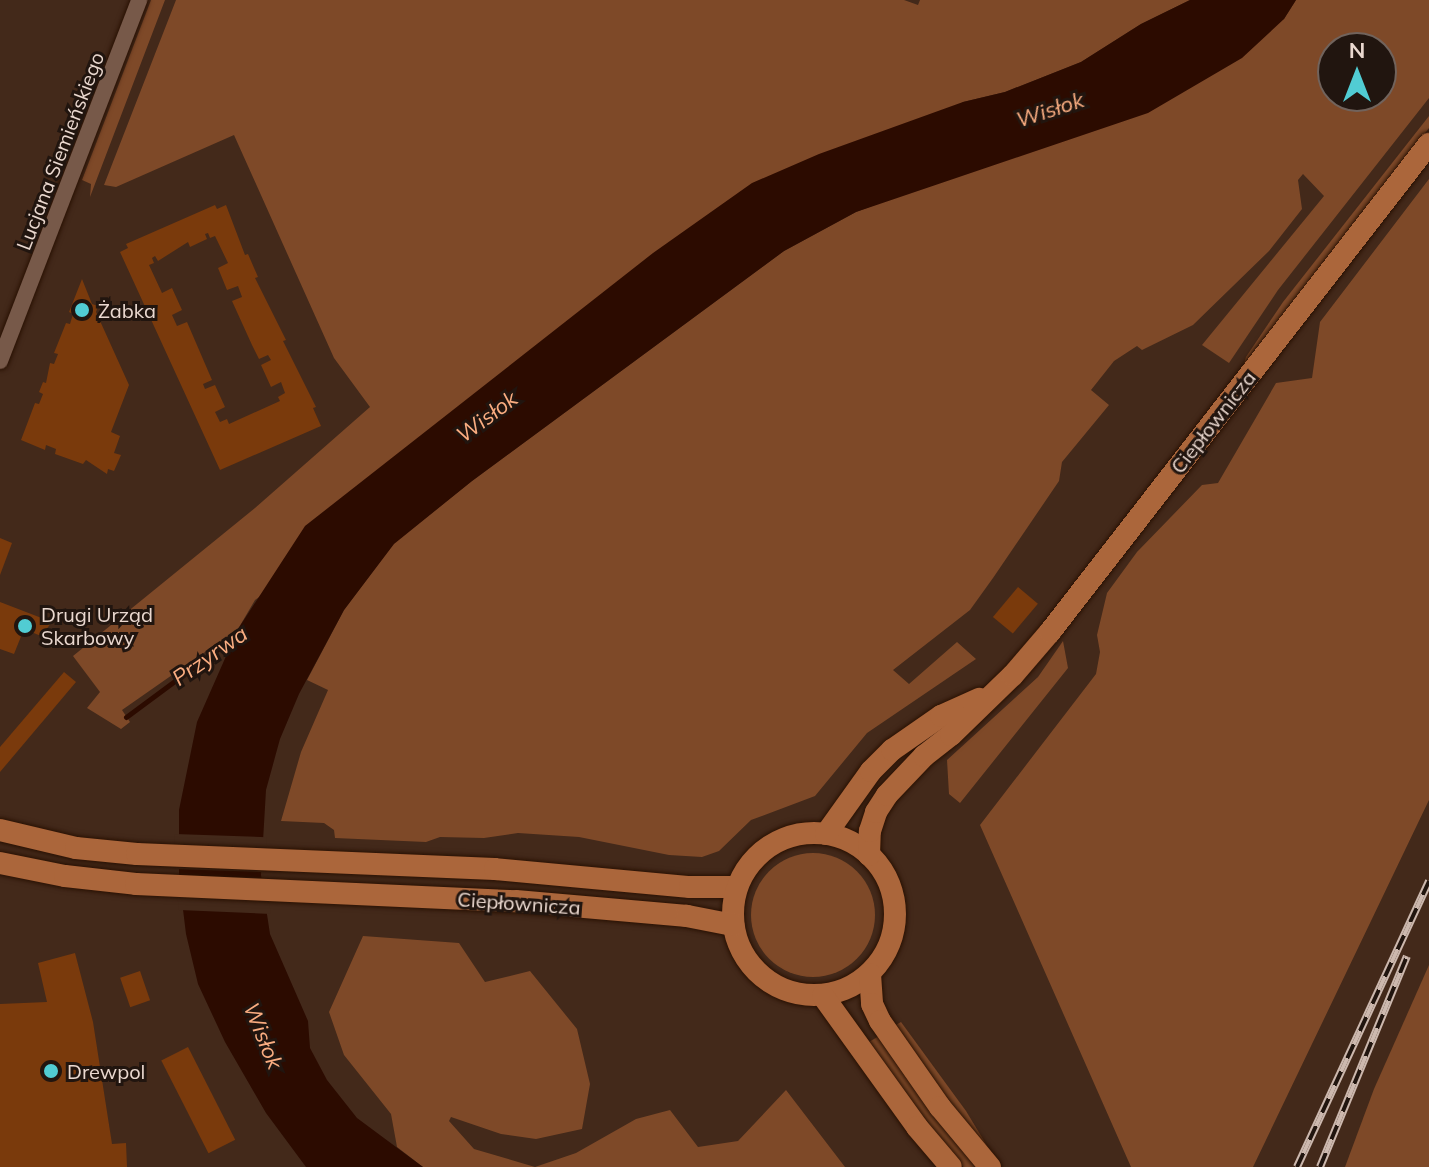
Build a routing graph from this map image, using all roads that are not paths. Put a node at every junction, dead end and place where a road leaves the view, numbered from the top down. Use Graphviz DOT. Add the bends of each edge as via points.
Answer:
graph roads {
  1 [pos="139,0"];
  2 [pos="1429,144"];
  3 [pos="0,361"];
  4 [pos="991,694"];
  5 [pos="0,830"];
  6 [pos="826,834"];
  7 [pos="869,855"];
  8 [pos="0,863"];
  9 [pos="735,887"];
  10 [pos="733,925"];
  11 [pos="870,974"];
  12 [pos="823,996"];
  13 [pos="951,1167"];
  14 [pos="990,1167"];
  1 -- 3 [label="street, Lucjana Siemieńskiego"];
  2 -- 4 [label="main road, Ciepłownicza" via="1074,603"];
  4 -- 6 [label="main road, Ciepłownicza" via="941,716 892,750"];
  4 -- 7 [label="main road, Ciepłownicza" via="887,795 876,812"];
  5 -- 9 [label="main road, Ciepłownicza" via="76,848 137,854 495,869"];
  6 -- 7 [label="main road" via="842,837"];
  6 -- 9 [label="main road" via="793,837 762,851"];
  7 -- 11 [label="main road" via="891,886 896,911 887,951"];
  8 -- 10 [label="main road, Ciepłownicza" via="136,884 516,901"];
  9 -- 10 [label="main road"];
  10 -- 12 [label="main road" via="755,970 774,986 798,995"];
  11 -- 12 [label="main road"];
  11 -- 14 [label="main road" via="872,1004 880,1021"];
  12 -- 13 [label="main road"];
}
